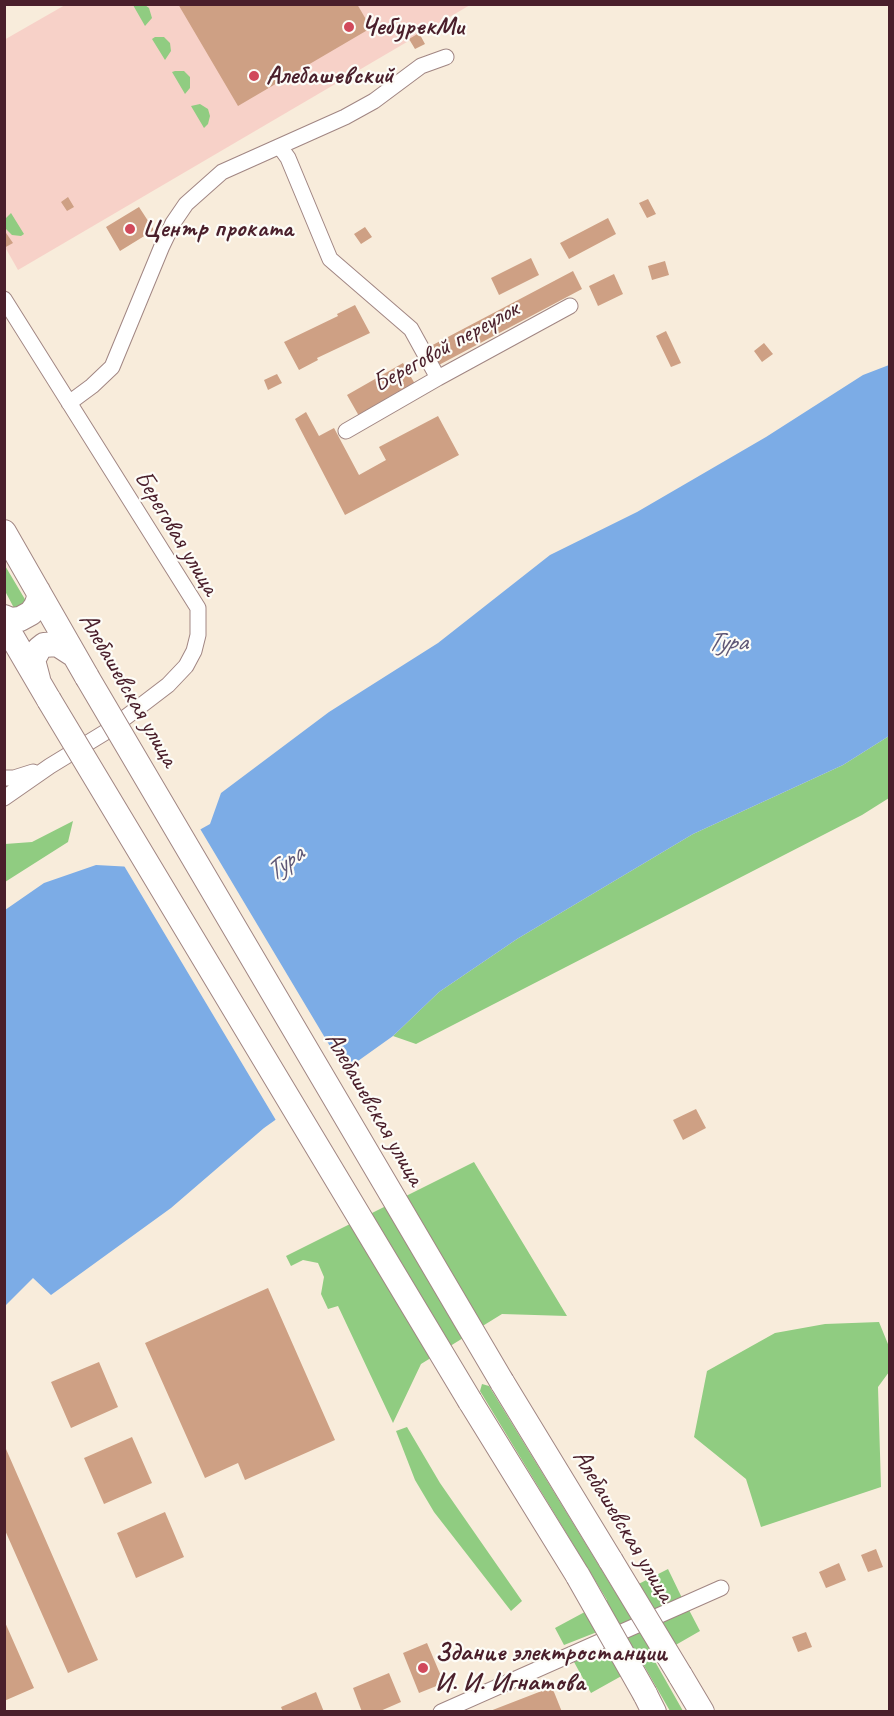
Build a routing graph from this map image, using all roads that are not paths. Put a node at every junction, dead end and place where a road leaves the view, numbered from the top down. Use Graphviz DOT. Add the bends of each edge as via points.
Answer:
graph roads {
  1 [pos="446,57"];
  2 [pos="280,147"];
  3 [pos="4,299"];
  4 [pos="570,306"];
  5 [pos="438,378"];
  6 [pos="69,404"];
  7 [pos="346,431"];
  8 [pos="4,532"];
  9 [pos="38,591"];
  10 [pos="4,617"];
  11 [pos="4,623"];
  12 [pos="74,654"];
  13 [pos="44,690"];
  14 [pos="50,766"];
  15 [pos="4,778"];
  16 [pos="4,798"];
  17 [pos="721,1588"];
  18 [pos="649,1703"];
  19 [pos="441,1712"];
  20 [pos="702,1712"];
  1 -- 2 [label="street" via="421,66 345,117"];
  2 -- 5 [label="street" via="330,259 411,329"];
  2 -- 6 [label="street" via="222,172 186,204 162,246 112,367"];
  3 -- 6 [label="street, Береговая улица"];
  4 -- 5 [label="street, Береговой переулок"];
  5 -- 7 [label="street, Береговой переулок"];
  6 -- 14 [label="street, Береговая улица" via="198,608 198,635 186,666 168,685 109,730"];
  8 -- 9 [label="main road, Алебашевская улица"];
  9 -- 10 [label="main road" via="39,598 31,613 20,619"];
  9 -- 12 [label="main road, Алебашевская улица"];
  11 -- 13 [label="main road"];
  12 -- 13 [label="main road" via="57,644 39,649 33,660"];
  12 -- 20 [label="main road, Алебашевская улица, bridge" via="502,1382"];
  13 -- 18 [label="main road, bridge" via="578,1576"];
  14 -- 15 [label="street"];
  14 -- 16 [label="street, Береговая улица"];
  17 -- 19 [label="street"];
}
